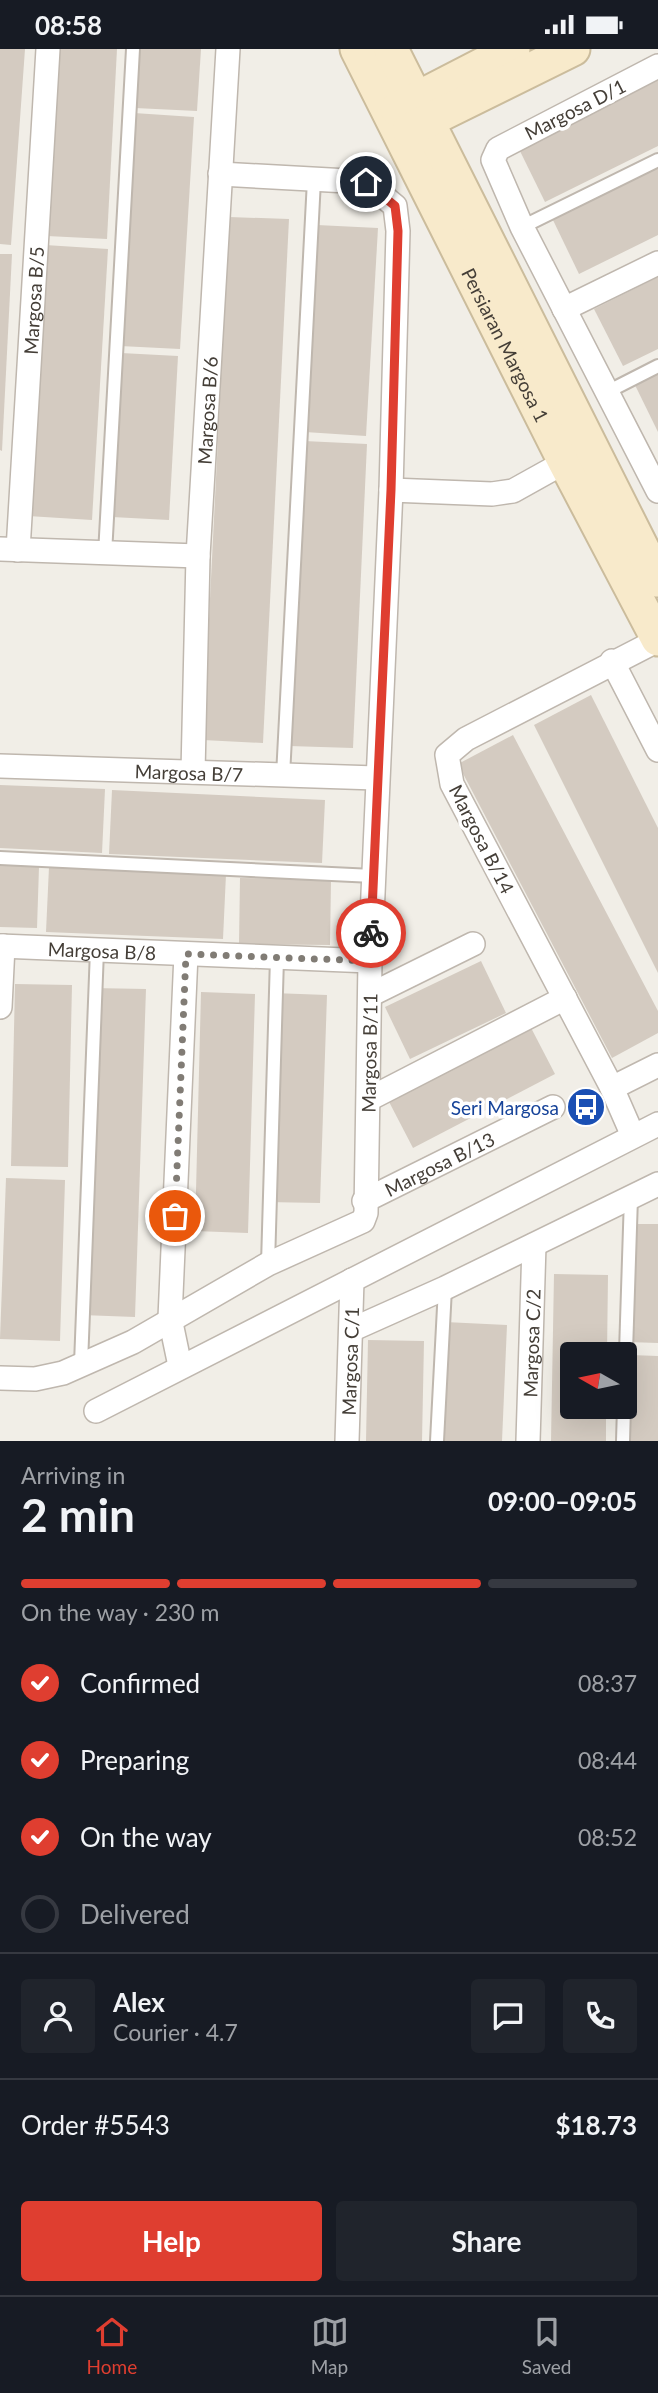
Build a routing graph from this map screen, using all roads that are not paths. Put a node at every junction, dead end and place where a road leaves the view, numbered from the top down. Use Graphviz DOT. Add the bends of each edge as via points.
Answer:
graph roads {
  1 [pos="48,49"];
  2 [pos="134,49"];
  3 [pos="228,49"];
  4 [pos="357,49"];
  5 [pos="513,49"];
  6 [pos="573,49"];
  7 [pos="396,58"];
  8 [pos="658,66"];
  9 [pos="452,95"];
  10 [pos="414,121"];
  11 [pos="658,160"];
  12 [pos="220,174"];
  13 [pos="314,180"];
  14 [pos="522,227"];
  15 [pos="658,263"];
  16 [pos="564,309"];
  17 [pos="658,366"];
  18 [pos="607,391"];
  19 [pos="565,462"];
  20 [pos="655,479"];
  21 [pos="391,490"];
  22 [pos="611,492"];
  23 [pos="9,550"];
  24 [pos="105,554"];
  25 [pos="198,556"];
  26 [pos="658,580"];
  27 [pos="658,639"];
  28 [pos="612,661"];
  29 [pos="658,750"];
  30 [pos="0,766"];
  31 [pos="192,772"];
  32 [pos="283,776"];
  33 [pos="376,778"];
  34 [pos="0,858"];
  35 [pos="373,876"];
  36 [pos="473,944"];
  37 [pos="1,946"];
  38 [pos="97,950"];
  39 [pos="186,954"];
  40 [pos="278,958"];
  41 [pos="370,961"];
  42 [pos="370,995"];
  43 [pos="565,998"];
  44 [pos="0,1007"];
  45 [pos="658,1065"];
  46 [pos="612,1088"];
  47 [pos="369,1099"];
  48 [pos="553,1107"];
  49 [pos="658,1124"];
  50 [pos="633,1136"];
  51 [pos="658,1185"];
  52 [pos="631,1198"];
  53 [pos="364,1201"];
  54 [pos="534,1245"];
  55 [pos="268,1264"];
  56 [pos="352,1280"];
  57 [pos="445,1288"];
  58 [pos="170,1318"];
  59 [pos="351,1330"];
  60 [pos="626,1342"];
  61 [pos="81,1364"];
  62 [pos="180,1366"];
  63 [pos="0,1378"];
  64 [pos="96,1411"];
  65 [pos="624,1419"];
  66 [pos="346,1441"];
  67 [pos="437,1441"];
  68 [pos="528,1441"];
  69 [pos="623,1441"];
  1 -- 23 [label="street, Margosa B/5"];
  2 -- 24 [label="lane"];
  3 -- 12 [label="street, Margosa B/6"];
  4 -- 10 [label="street, Persiaran Margosa 1"];
  5 -- 9 [label="street"];
  6 -- 9 [label="street"];
  7 -- 9 [label="street" via="417,77"];
  7 -- 10 [label="street, Persiaran Margosa 1"];
  8 -- 14 [label="street, Margosa D/1" via="494,153"];
  9 -- 10 [label="street"];
  10 -- 19 [label="street, Persiaran Margosa 1"];
  10 -- 22 [label="street, Persiaran Margosa 1"];
  11 -- 14 [label="lane"];
  12 -- 13 [label="street, Margosa B/11"];
  12 -- 25 [label="street, Margosa B/6"];
  13 -- 21 [label="street, Margosa B/11" via="366,182 395,206"];
  13 -- 32 [label="lane"];
  14 -- 16 [label="street"];
  15 -- 16 [label="street"];
  16 -- 18 [label="street"];
  17 -- 18 [label="lane"];
  18 -- 20 [label="street"];
  19 -- 21 [label="street" via="513,491"];
  19 -- 27 [label="street, Persiaran Margosa 1"];
  20 -- 22 [label="street"];
  21 -- 33 [label="street, Margosa B/11"];
  22 -- 26 [label="street, Persiaran Margosa 1"];
  23 -- 24 [label="street"];
  24 -- 25 [label="street"];
  25 -- 31 [label="street, Margosa B/6"];
  27 -- 28 [label="street, Margosa B/14"];
  28 -- 29 [label="street"];
  28 -- 43 [label="street, Margosa B/14" via="466,739 447,755 452,783"];
  30 -- 31 [label="street, Margosa B/7"];
  31 -- 32 [label="street, Margosa B/7"];
  32 -- 33 [label="street, Margosa B/7"];
  33 -- 35 [label="street, Margosa B/11"];
  34 -- 35 [label="lane"];
  35 -- 41 [label="street, Margosa B/11"];
  36 -- 42 [label="street"];
  37 -- 38 [label="street, Margosa B/8"];
  37 -- 44 [label="street"];
  38 -- 39 [label="street, Margosa B/8"];
  38 -- 61 [label="lane"];
  39 -- 40 [label="street, Margosa B/8"];
  39 -- 58 [label="street"];
  40 -- 41 [label="street, Margosa B/8"];
  40 -- 55 [label="lane"];
  41 -- 42 [label="street, Margosa B/11"];
  42 -- 47 [label="street, Margosa B/11"];
  43 -- 46 [label="street, Margosa B/14"];
  43 -- 47 [label="street"];
  45 -- 46 [label="street"];
  46 -- 50 [label="street, Margosa B/14"];
  47 -- 53 [label="street, Margosa B/11"];
  48 -- 53 [label="street, Margosa B/13"];
  49 -- 50 [label="street"];
  50 -- 56 [label="street"];
  51 -- 52 [label="street"];
  52 -- 54 [label="street"];
  52 -- 60 [label="lane"];
  53 -- 55 [label="street, Margosa B/11" via="363,1221"];
  54 -- 57 [label="street"];
  54 -- 68 [label="street, Margosa C/2"];
  55 -- 58 [label="street, Margosa B/11"];
  56 -- 59 [label="street, Margosa C/1"];
  56 -- 62 [label="street"];
  57 -- 59 [label="street"];
  57 -- 67 [label="lane"];
  58 -- 61 [label="street, Margosa B/11" via="133,1342"];
  58 -- 62 [label="street"];
  59 -- 66 [label="street, Margosa C/1"];
  61 -- 63 [label="street, Margosa B/11" via="35,1379"];
  62 -- 64 [label="street"];
  65 -- 69 [label="lane"];
}
